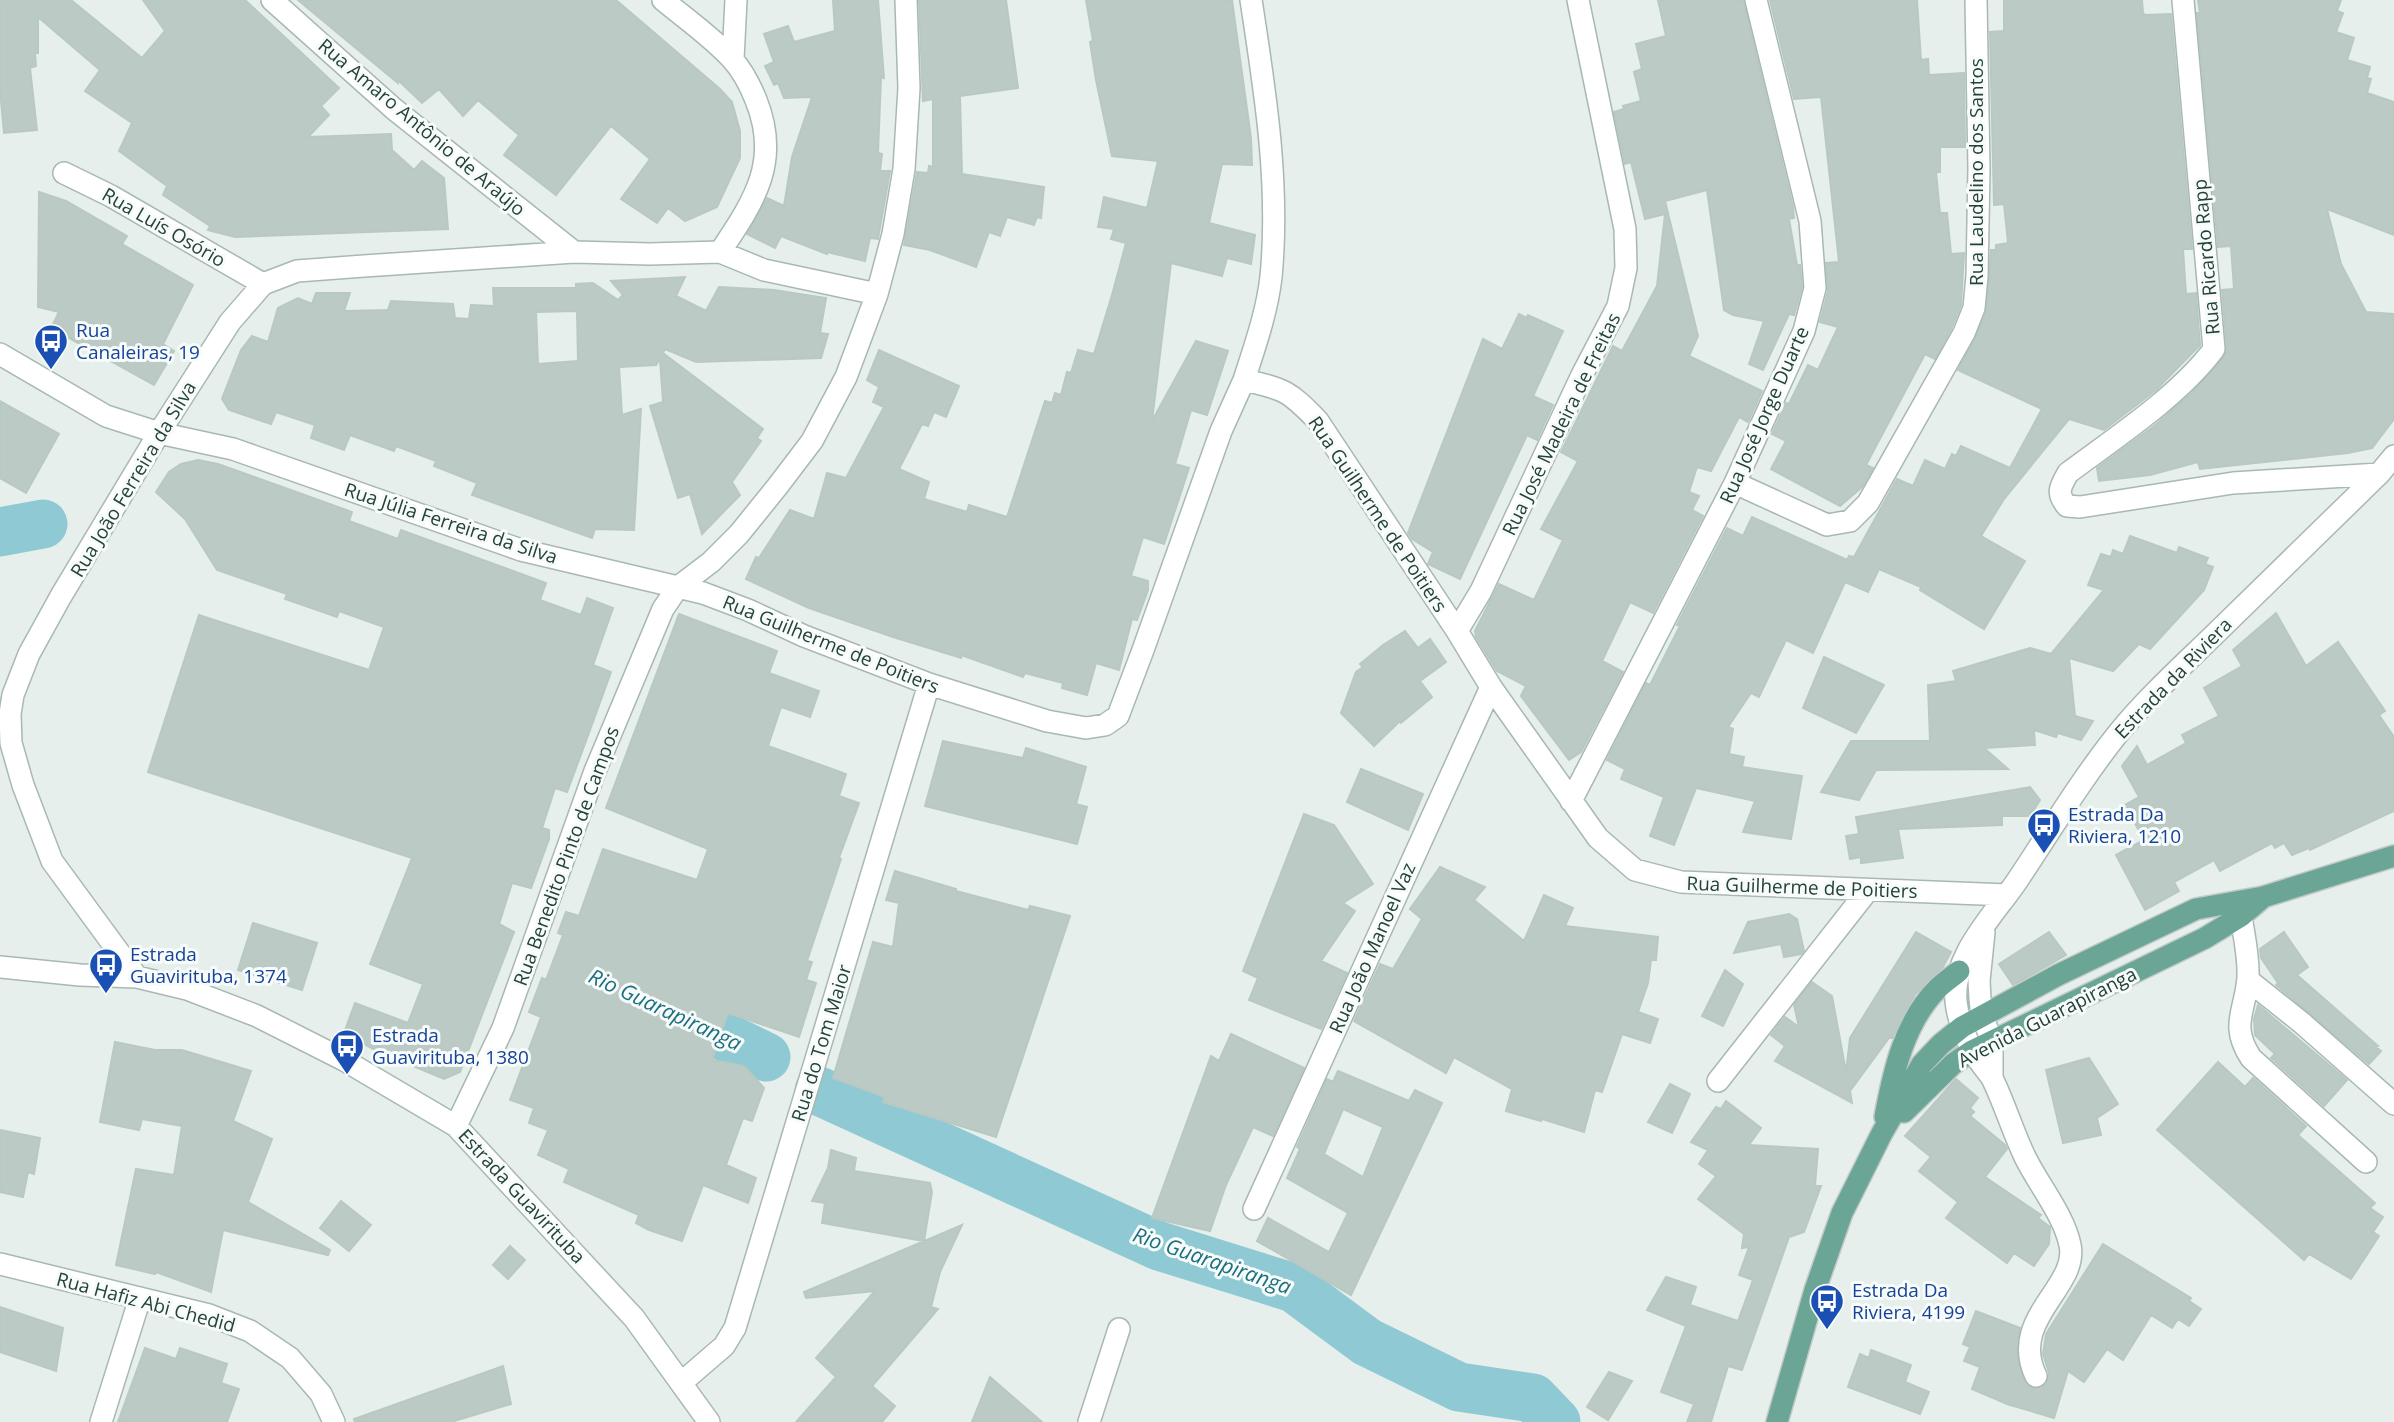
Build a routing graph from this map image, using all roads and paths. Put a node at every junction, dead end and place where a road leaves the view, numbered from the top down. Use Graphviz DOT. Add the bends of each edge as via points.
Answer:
graph roads {
  1 [pos="272,0"];
  2 [pos="663,0"];
  3 [pos="736,0"];
  4 [pos="906,0"];
  5 [pos="1251,0"];
  6 [pos="1578,0"];
  7 [pos="1756,0"];
  8 [pos="1976,0"];
  9 [pos="2183,0"];
  10 [pos="733,59"];
  11 [pos="64,173"];
  12 [pos="573,252"];
  13 [pos="720,252"];
  14 [pos="263,284"];
  15 [pos="877,294"];
  16 [pos="0,354"];
  17 [pos="1244,380"];
  18 [pos="159,433"];
  19 [pos="2394,456"];
  20 [pos="2379,474"];
  21 [pos="1735,483"];
  22 [pos="678,587"];
  23 [pos="1457,631"];
  24 [pos="929,684"];
  25 [pos="1490,687"];
  26 [pos="5,713"];
  27 [pos="1571,801"];
  28 [pos="2394,856"];
  29 [pos="1868,890"];
  30 [pos="2007,895"];
  31 [pos="2263,897"];
  32 [pos="2241,915"];
  33 [pos="1984,927"];
  34 [pos="0,967"];
  35 [pos="1959,971"];
  36 [pos="137,977"];
  37 [pos="2248,980"];
  38 [pos="1982,1016"];
  39 [pos="1962,1027"];
  40 [pos="1992,1041"];
  41 [pos="1972,1051"];
  42 [pos="1992,1078"];
  43 [pos="1718,1081"];
  44 [pos="2394,1104"];
  45 [pos="456,1126"];
  46 [pos="1882,1133"];
  47 [pos="2366,1162"];
  48 [pos="1254,1209"];
  49 [pos="0,1264"];
  50 [pos="140,1298"];
  51 [pos="1119,1329"];
  52 [pos="2036,1376"];
  53 [pos="681,1382"];
  54 [pos="101,1422"];
  55 [pos="334,1422"];
  56 [pos="709,1422"];
  57 [pos="1089,1422"];
  58 [pos="1777,1422"];
  1 -- 12 [label="street, Rua Amaro Antônio de Araújo" via="394,108"];
  2 -- 10 [label="street"];
  3 -- 10 [label="street"];
  4 -- 15 [label="street" via="909,88 904,169"];
  5 -- 17 [label="street" via="1270,131 1273,207 1271,276 1262,325"];
  6 -- 23 [label="street, Rua José Madeira de Freitas" via="1625,229 1626,268 1618,306"];
  7 -- 21 [label="street, Rua José Jorge Duarte" via="1810,221 1815,288 1804,331"];
  8 -- 21 [label="street, Rua Laudelino dos Santos" via="1977,276 1974,308 1964,332 1868,503 1850,521 1827,525"];
  9 -- 20 [label="street, Rua Ricardo Rapp" via="2214,349 2198,371 2068,473 2059,489 2060,498 2067,506 2080,507 2233,483"];
  10 -- 13 [label="street" via="764,118 768,151 760,184"];
  11 -- 14 [label="street, Rua Luís Osório"];
  12 -- 13 [label="street, Rua João Ferreira da Silva"];
  12 -- 14 [label="street, Rua João Ferreira da Silva" via="298,271"];
  13 -- 15 [label="street, Rua João Ferreira da Silva" via="764,271"];
  14 -- 18 [label="street, Rua João Ferreira da Silva" via="230,322"];
  15 -- 22 [label="street" via="846,377 812,441 740,534"];
  16 -- 18 [label="street, Rua Júlia Ferreira da Silva" via="106,416"];
  17 -- 23 [label="street, Rua Guilherme de Poitiers" via="1279,387 1318,421"];
  17 -- 24 [label="street, Rua Guilherme de Poitiers" via="1221,431 1118,716 1105,725 1086,728 1047,721"];
  18 -- 22 [label="street, Rua Júlia Ferreira da Silva" via="233,449 521,550"];
  18 -- 26 [label="street, Rua João Ferreira da Silva" via="29,654"];
  19 -- 20 [label="street, Estrada da Riviera"];
  20 -- 30 [label="street, Estrada da Riviera" via="2122,729 2072,795"];
  21 -- 27 [label="street, Rua José Jorge Duarte"];
  22 -- 24 [label="street, Rua Guilherme de Poitiers" via="748,610"];
  22 -- 45 [label="street, Rua Benedito Pinto de Campos" via="642,654 503,1028"];
  23 -- 25 [label="street, Rua Guilherme de Poitiers"];
  24 -- 53 [label="street, Rua do Tom Maior" via="735,1328 724,1346"];
  25 -- 27 [label="street, Rua Guilherme de Poitiers"];
  25 -- 48 [label="street, Rua João Manoel Vaz"];
  26 -- 36 [label="street, Rua João Ferreira da Silva" via="23,785 52,861"];
  27 -- 29 [label="street, Rua Guilherme de Poitiers" via="1598,838 1635,870 1681,883"];
  28 -- 31 [label="main road, Avenida Guarapiranga"];
  29 -- 30 [label="street, Rua Guilherme de Poitiers"];
  29 -- 43 [label="street"];
  30 -- 33 [label="street, Estrada da Riviera"];
  31 -- 32 [label="main road, Avenida Guarapiranga"];
  31 -- 38 [label="main road, Avenida Guarapiranga" via="2196,909"];
  32 -- 37 [label="street"];
  32 -- 40 [label="main road, Avenida Guarapiranga" via="2205,938"];
  33 -- 35 [label="street, Estrada da Riviera"];
  33 -- 38 [label="street" via="1979,981"];
  34 -- 36 [label="street, Estrada Guavirituba"];
  35 -- 39 [label="street, Estrada da Riviera" via="1956,1001"];
  35 -- 46 [label="main road" via="1937,989 1906,1039 1894,1070"];
  36 -- 45 [label="street, Estrada Guavirituba" via="187,989 257,1016 355,1065"];
  37 -- 44 [label="street"];
  37 -- 47 [label="street" via="2239,1037 2251,1058"];
  38 -- 39 [label="main road, Avenida Guarapiranga"];
  38 -- 40 [label="street"];
  39 -- 41 [label="street, Estrada da Riviera"];
  39 -- 46 [label="main road, Avenida Guarapiranga" via="1922,1064"];
  40 -- 41 [label="main road, Avenida Guarapiranga"];
  40 -- 42 [label="street"];
  41 -- 42 [label="street, Estrada da Riviera"];
  41 -- 46 [label="main road, Avenida Guarapiranga"];
  42 -- 52 [label="street" via="2026,1159 2071,1247 2068,1269 2030,1339 2029,1362"];
  45 -- 53 [label="street, Estrada Guavirituba" via="634,1318"];
  46 -- 58 [label="main road" via="1843,1213 1815,1290"];
  49 -- 50 [label="street, Rua Hafiz Abi Chedid"];
  50 -- 54 [label="street"];
  50 -- 55 [label="street, Rua Hafiz Abi Chedid" via="209,1315 250,1331 290,1358 321,1394"];
  51 -- 57 [label="street"];
  53 -- 56 [label="street, Estrada Guavirituba"];
}
